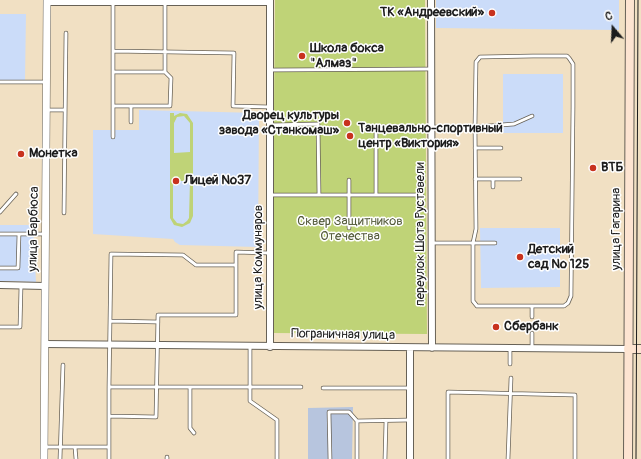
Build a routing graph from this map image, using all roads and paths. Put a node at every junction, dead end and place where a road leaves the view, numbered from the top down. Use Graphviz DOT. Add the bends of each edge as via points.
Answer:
graph roads {
  1 [pos="431,0"];
  2 [pos="630,0"];
  3 [pos="47,1"];
  4 [pos="165,1"];
  5 [pos="270,1"];
  6 [pos="112,2"];
  7 [pos="66,33"];
  8 [pos="113,51"];
  9 [pos="165,51"];
  10 [pos="431,69"];
  11 [pos="271,70"];
  12 [pos="113,72"];
  13 [pos="165,72"];
  14 [pos="0,82"];
  15 [pos="47,82"];
  16 [pos="113,106"];
  17 [pos="131,106"];
  18 [pos="270,107"];
  19 [pos="46,110"];
  20 [pos="65,110"];
  21 [pos="532,116"];
  22 [pos="131,122"];
  23 [pos="270,125"];
  24 [pos="432,126"];
  25 [pos="475,127"];
  26 [pos="113,137"];
  27 [pos="475,148"];
  28 [pos="501,148"];
  29 [pos="520,178"];
  30 [pos="475,179"];
  31 [pos="493,179"];
  32 [pos="349,180"];
  33 [pos="493,187"];
  34 [pos="16,194"];
  35 [pos="319,195"];
  36 [pos="349,195"];
  37 [pos="422,195"];
  38 [pos="269,196"];
  39 [pos="376,196"];
  40 [pos="0,212"];
  41 [pos="64,213"];
  42 [pos="349,228"];
  43 [pos="0,234"];
  44 [pos="19,234"];
  45 [pos="46,234"];
  46 [pos="495,242"];
  47 [pos="432,243"];
  48 [pos="473,243"];
  49 [pos="270,253"];
  50 [pos="236,265"];
  51 [pos="0,268"];
  52 [pos="0,286"];
  53 [pos="21,286"];
  54 [pos="45,286"];
  55 [pos="532,306"];
  56 [pos="532,317"];
  57 [pos="110,321"];
  58 [pos="158,322"];
  59 [pos="0,327"];
  60 [pos="532,333"];
  61 [pos="45,344"];
  62 [pos="110,345"];
  63 [pos="157,345"];
  64 [pos="250,346"];
  65 [pos="270,347"];
  66 [pos="410,348"];
  67 [pos="432,348"];
  68 [pos="510,349"];
  69 [pos="532,349"];
  70 [pos="628,349"];
  71 [pos="641,349"];
  72 [pos="510,364"];
  73 [pos="63,365"];
  74 [pos="511,378"];
  75 [pos="250,386"];
  76 [pos="109,387"];
  77 [pos="157,387"];
  78 [pos="190,387"];
  79 [pos="300,387"];
  80 [pos="323,388"];
  81 [pos="410,388"];
  82 [pos="510,393"];
  83 [pos="110,416"];
  84 [pos="410,420"];
  85 [pos="357,421"];
  86 [pos="386,421"];
  87 [pos="194,433"];
  88 [pos="44,447"];
  89 [pos="60,447"];
  90 [pos="75,447"];
  91 [pos="109,447"];
  92 [pos="44,459"];
  93 [pos="60,459"];
  94 [pos="76,459"];
  95 [pos="109,459"];
  96 [pos="277,459"];
  97 [pos="330,459"];
  98 [pos="357,459"];
  99 [pos="385,459"];
  100 [pos="410,459"];
  101 [pos="448,459"];
  102 [pos="508,459"];
  103 [pos="576,459"];
  104 [pos="628,459"];
  1 -- 10 [label="street, переулок Шота Руставели"];
  2 -- 70 [label="main road, улица Гагарина"];
  3 -- 6 [label="street"];
  3 -- 15 [label="street, улица Барбюса"];
  4 -- 5 [label="street"];
  4 -- 6 [label="street"];
  4 -- 9 [label="lane"];
  5 -- 11 [label="street, улица Коммунаров"];
  6 -- 8 [label="lane"];
  7 -- 20 [label="lane"];
  8 -- 9 [label="lane"];
  8 -- 12 [label="lane"];
  9 -- 13 [label="lane"];
  9 -- 18 [label="lane" via="234,52 234,106"];
  10 -- 11 [label="lane"];
  10 -- 24 [label="street, переулок Шота Руставели"];
  11 -- 18 [label="street, улица Коммунаров"];
  12 -- 13 [label="lane"];
  12 -- 16 [label="lane"];
  13 -- 17 [label="lane" via="171,78 170,106"];
  14 -- 15 [label="lane"];
  15 -- 19 [label="street, улица Барбюса"];
  16 -- 17 [label="lane"];
  16 -- 26 [label="lane"];
  17 -- 22 [label="lane"];
  18 -- 23 [label="street, улица Коммунаров"];
  19 -- 20 [label="lane"];
  19 -- 45 [label="street, улица Барбюса"];
  20 -- 41 [label="lane"];
  21 -- 25 [label="lane" via="514,124"];
  23 -- 35 [label="lane" via="318,124"];
  23 -- 38 [label="street, улица Коммунаров"];
  24 -- 25 [label="lane"];
  24 -- 39 [label="lane" via="376,127"];
  24 -- 47 [label="street, переулок Шота Руставели"];
  25 -- 27 [label="lane"];
  25 -- 55 [label="lane" via="476,62 480,57 567,56 573,64 571,296 564,306"];
  27 -- 28 [label="lane"];
  27 -- 30 [label="lane"];
  29 -- 31 [label="lane"];
  30 -- 31 [label="lane"];
  30 -- 48 [label="lane" via="476,229"];
  31 -- 33 [label="lane"];
  32 -- 36 [label="lane"];
  34 -- 40 [label="lane"];
  35 -- 36 [label="lane"];
  35 -- 38 [label="lane"];
  36 -- 39 [label="lane"];
  36 -- 42 [label="lane"];
  37 -- 39 [label="lane"];
  38 -- 49 [label="street, улица Коммунаров"];
  43 -- 44 [label="lane"];
  44 -- 45 [label="lane"];
  44 -- 51 [label="lane" via="18,268"];
  45 -- 54 [label="street, улица Барбюса"];
  46 -- 48 [label="lane"];
  47 -- 48 [label="lane"];
  47 -- 67 [label="street, переулок Шота Руставели"];
  48 -- 55 [label="lane" via="473,301 477,306"];
  49 -- 50 [label="lane" via="236,252"];
  49 -- 65 [label="street, улица Коммунаров"];
  50 -- 57 [label="lane" via="196,265 183,255 111,254"];
  50 -- 58 [label="lane" via="236,315 158,315"];
  52 -- 53 [label="street"];
  53 -- 54 [label="street"];
  53 -- 59 [label="lane" via="20,327"];
  54 -- 61 [label="street, улица Барбюса"];
  55 -- 56 [label="lane"];
  57 -- 58 [label="lane"];
  57 -- 62 [label="lane"];
  58 -- 63 [label="lane"];
  60 -- 69 [label="lane"];
  61 -- 62 [label="street, Пограничная улица"];
  61 -- 88 [label="street, улица Барбюса"];
  62 -- 63 [label="street, Пограничная улица"];
  62 -- 76 [label="lane"];
  63 -- 64 [label="street, Пограничная улица"];
  63 -- 77 [label="lane"];
  64 -- 65 [label="street, Пограничная улица"];
  64 -- 75 [label="lane"];
  65 -- 66 [label="street, Пограничная улица"];
  66 -- 67 [label="street, Пограничная улица"];
  66 -- 81 [label="street"];
  67 -- 68 [label="street, Пограничная улица"];
  68 -- 69 [label="street, Пограничная улица"];
  68 -- 72 [label="lane"];
  69 -- 70 [label="street, Пограничная улица"];
  70 -- 71 [label="main road, Пограничная улица"];
  70 -- 104 [label="main road, улица Гагарина"];
  73 -- 89 [label="lane"];
  74 -- 82 [label="lane"];
  75 -- 78 [label="lane"];
  75 -- 79 [label="lane"];
  75 -- 96 [label="lane" via="250,402 277,420"];
  76 -- 77 [label="lane"];
  76 -- 83 [label="lane"];
  77 -- 78 [label="lane"];
  77 -- 83 [label="lane" via="156,416"];
  78 -- 87 [label="lane" via="190,428"];
  80 -- 81 [label="lane"];
  81 -- 84 [label="street"];
  82 -- 101 [label="lane" via="448,392"];
  82 -- 102 [label="lane"];
  82 -- 103 [label="lane" via="576,395"];
  83 -- 91 [label="lane"];
  84 -- 86 [label="lane"];
  84 -- 100 [label="street"];
  85 -- 86 [label="lane"];
  85 -- 97 [label="lane" via="349,412 329,412"];
  85 -- 98 [label="lane"];
  86 -- 99 [label="lane"];
  88 -- 89 [label="lane"];
  88 -- 92 [label="street, улица Барбюса"];
  89 -- 90 [label="lane"];
  89 -- 93 [label="lane"];
  90 -- 91 [label="lane"];
  90 -- 94 [label="lane"];
  91 -- 95 [label="lane"];
}
